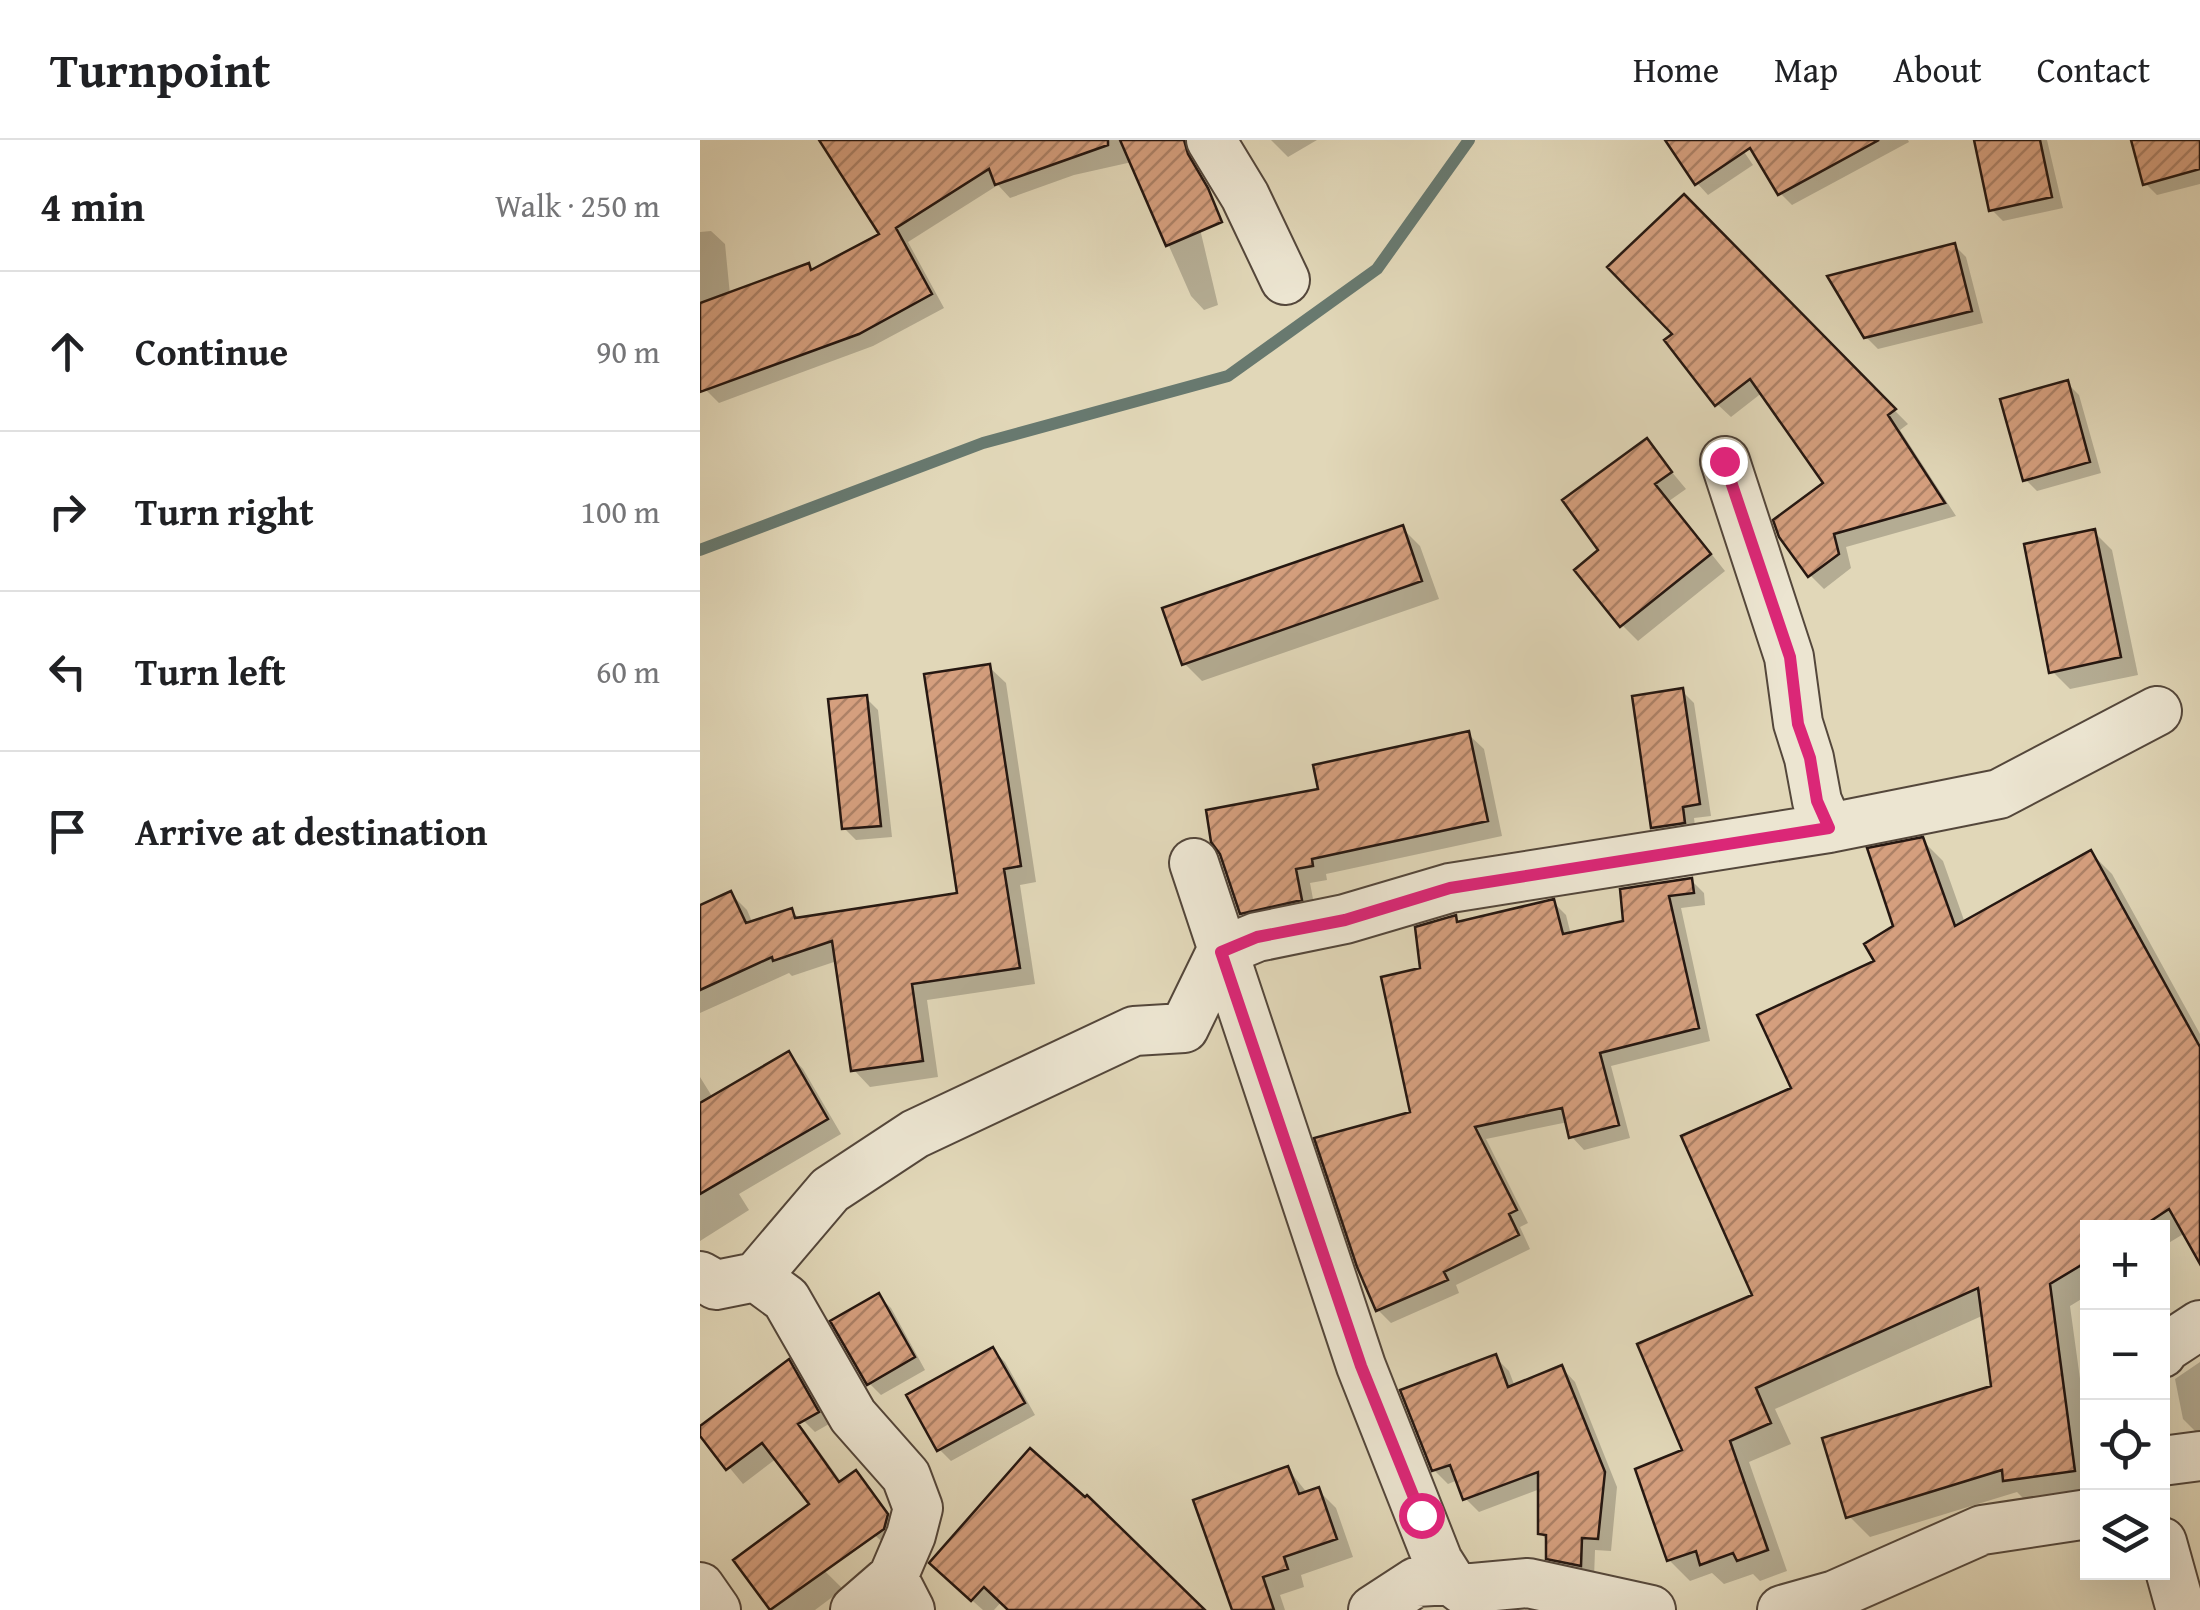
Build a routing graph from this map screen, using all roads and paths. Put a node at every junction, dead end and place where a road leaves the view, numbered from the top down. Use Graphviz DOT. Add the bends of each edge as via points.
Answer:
graph roads {
  1 [pos="1211,140"];
  2 [pos="1286,280"];
  3 [pos="1724,461"];
  4 [pos="2157,711"];
  5 [pos="1829,828"];
  6 [pos="1194,863"];
  7 [pos="1221,952"];
  8 [pos="700,1276"];
  9 [pos="756,1277"];
  10 [pos="2200,1325"];
  11 [pos="2170,1345"];
  12 [pos="2200,1456"];
  13 [pos="2170,1460"];
  14 [pos="2080,1515"];
  15 [pos="2170,1571"];
  16 [pos="1450,1580"];
  17 [pos="700,1586"];
  18 [pos="902,1593"];
  19 [pos="716,1610"];
  20 [pos="855,1610"];
  21 [pos="1373,1610"];
  22 [pos="1651,1610"];
  23 [pos="1782,1610"];
  24 [pos="2181,1610"];
  1 -- 2 [label="street"];
  3 -- 5 [label="street" via="1790,657 1798,724"];
  4 -- 5 [label="street" via="1999,794"];
  5 -- 7 [label="street" via="1450,888"];
  6 -- 7 [label="street"];
  7 -- 9 [label="street" via="1184,1028 1134,1031 915,1134 830,1190"];
  7 -- 16 [label="street" via="1361,1366"];
  8 -- 9 [label="street" via="716,1285"];
  9 -- 18 [label="street" via="786,1298 853,1416 906,1476 918,1508"];
  10 -- 11 [label="street"];
  12 -- 13 [label="street"];
  14 -- 23 [label="street" via="1982,1530 1835,1595"];
  15 -- 24 [label="street"];
  16 -- 21 [label="street" via="1416,1582"];
  16 -- 22 [label="street" via="1462,1589 1528,1584"];
  17 -- 19 [label="street"];
  18 -- 20 [label="street"];
}
